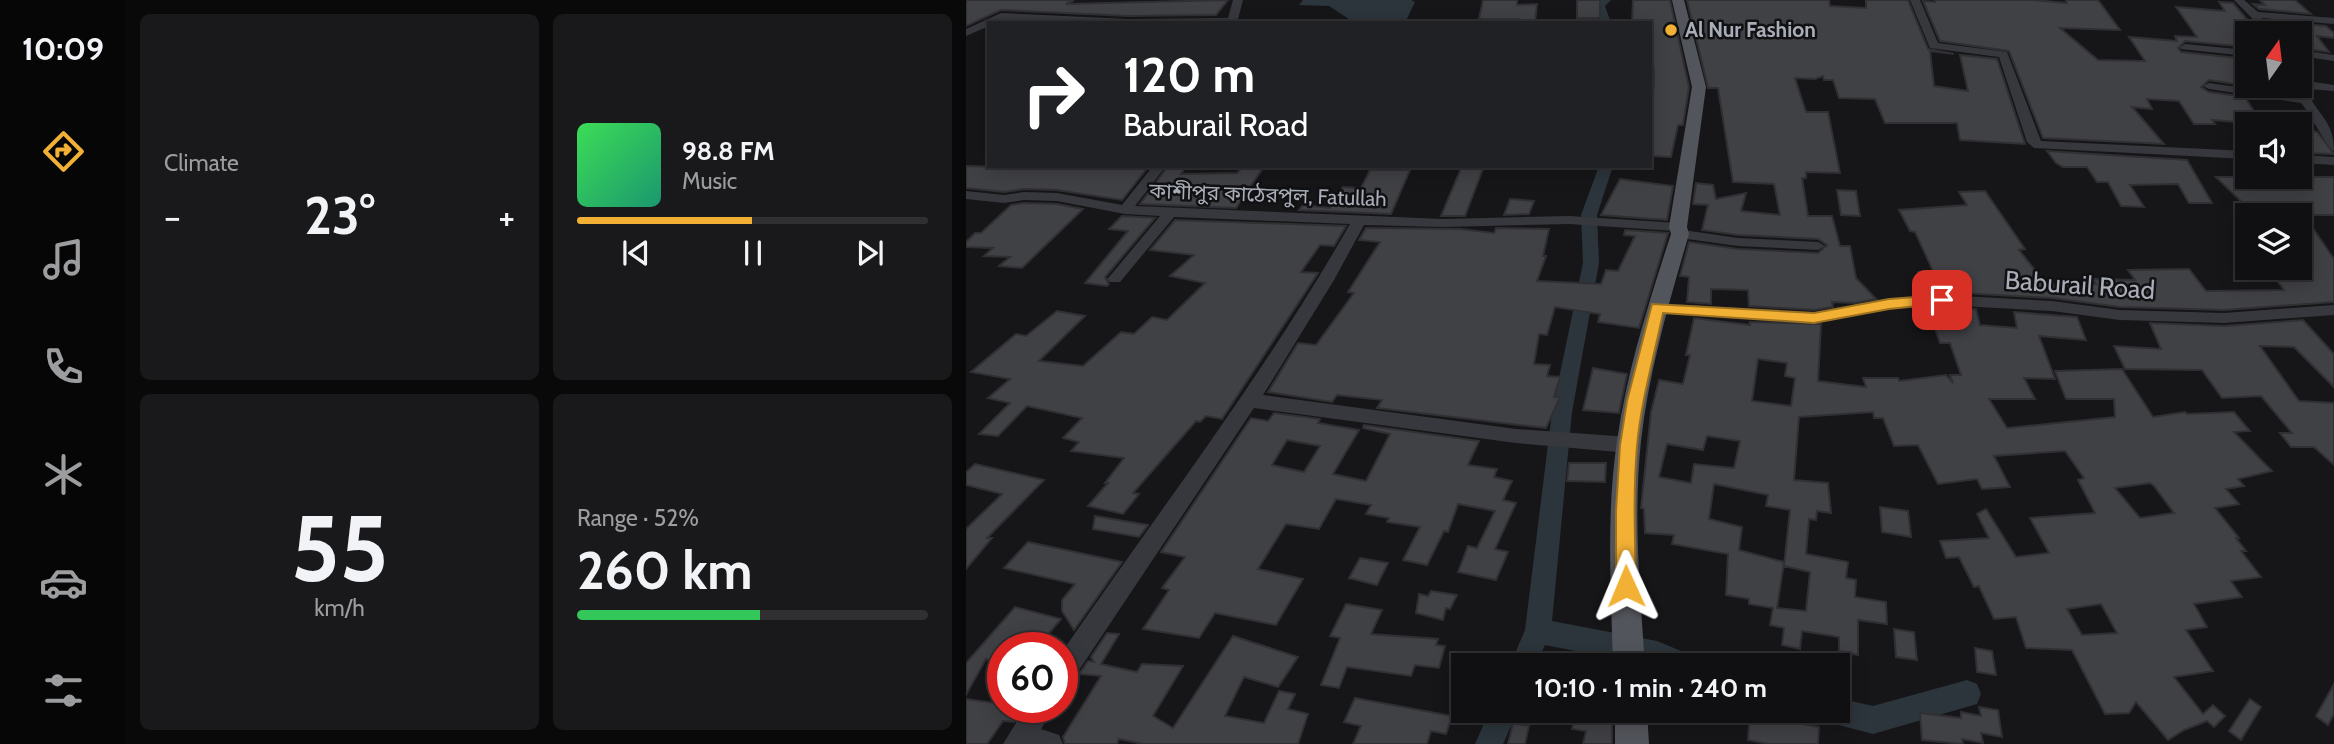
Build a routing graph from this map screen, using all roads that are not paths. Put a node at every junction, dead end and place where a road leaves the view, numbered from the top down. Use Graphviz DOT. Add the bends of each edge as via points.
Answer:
graph roads {
  1 [pos="1238,0"];
  2 [pos="1678,0"];
  3 [pos="1915,0"];
  4 [pos="2239,0"];
  5 [pos="2255,15"];
  6 [pos="991,21"];
  7 [pos="1045,21"];
  8 [pos="1232,21"];
  9 [pos="2259,21"];
  10 [pos="2334,21"];
  11 [pos="987,23"];
  12 [pos="966,33"];
  13 [pos="2185,47"];
  14 [pos="2235,52"];
  15 [pos="2312,55"];
  16 [pos="2334,58"];
  17 [pos="2312,85"];
  18 [pos="2209,86"];
  19 [pos="2334,88"];
  20 [pos="2305,100"];
  21 [pos="2320,118"];
  22 [pos="2334,120"];
  23 [pos="2334,147"];
  24 [pos="2235,154"];
  25 [pos="2312,160"];
  26 [pos="2334,161"];
  27 [pos="1158,168"];
  28 [pos="966,195"];
  29 [pos="1125,210"];
  30 [pos="1170,213"];
  31 [pos="1359,220"];
  32 [pos="1679,231"];
  33 [pos="1818,246"];
  34 [pos="1115,279"];
  35 [pos="1657,308"];
  36 [pos="2334,310"];
  37 [pos="1249,400"];
  38 [pos="1629,445"];
  39 [pos="1078,648"];
  40 [pos="1628,653"];
  41 [pos="1030,723"];
  42 [pos="1631,723"];
  43 [pos="1018,741"];
  44 [pos="1050,744"];
  45 [pos="1632,744"];
  1 -- 8 [label="street"];
  2 -- 32 [label="main road" via="1699,87"];
  3 -- 24 [label="street" via="1934,46 2003,54 2033,142 2038,145"];
  4 -- 5 [label="street"];
  5 -- 9 [label="street"];
  5 -- 10 [label="street"];
  6 -- 7 [label="street" via="1001,16"];
  11 -- 12 [label="street"];
  13 -- 14 [label="street"];
  15 -- 16 [label="street"];
  17 -- 19 [label="street"];
  18 -- 20 [label="street"];
  20 -- 21 [label="street"];
  21 -- 22 [label="street"];
  21 -- 23 [label="street"];
  25 -- 26 [label="street"];
  27 -- 29 [label="street"];
  28 -- 29 [label="street, কাশীপুর কাঠেরপুল, Fatullah" via="1057,197"];
  29 -- 30 [label="street, কাশীপুর কাঠেরপুল, Fatullah"];
  30 -- 31 [label="street, কাশীপুর কাঠেরপুল, Fatullah"];
  30 -- 34 [label="street"];
  31 -- 32 [label="street, কাশীপুর কাঠেরপুল, Fatullah" via="1569,220"];
  31 -- 37 [label="street" via="1328,279"];
  32 -- 33 [label="street, কাশীপুর কাঠেরপুল, Fatullah" via="1738,242"];
  32 -- 35 [label="main road"];
  35 -- 36 [label="street, Baburail Road" via="1814,318 1942,300 2120,315 2224,318"];
  35 -- 38 [label="main road"];
  37 -- 38 [label="street" via="1516,436"];
  37 -- 39 [label="street"];
  38 -- 40 [label="main road" via="1625,511"];
  41 -- 43 [label="street"];
  42 -- 45 [label="main road"];
  43 -- 44 [label="street"];
}
